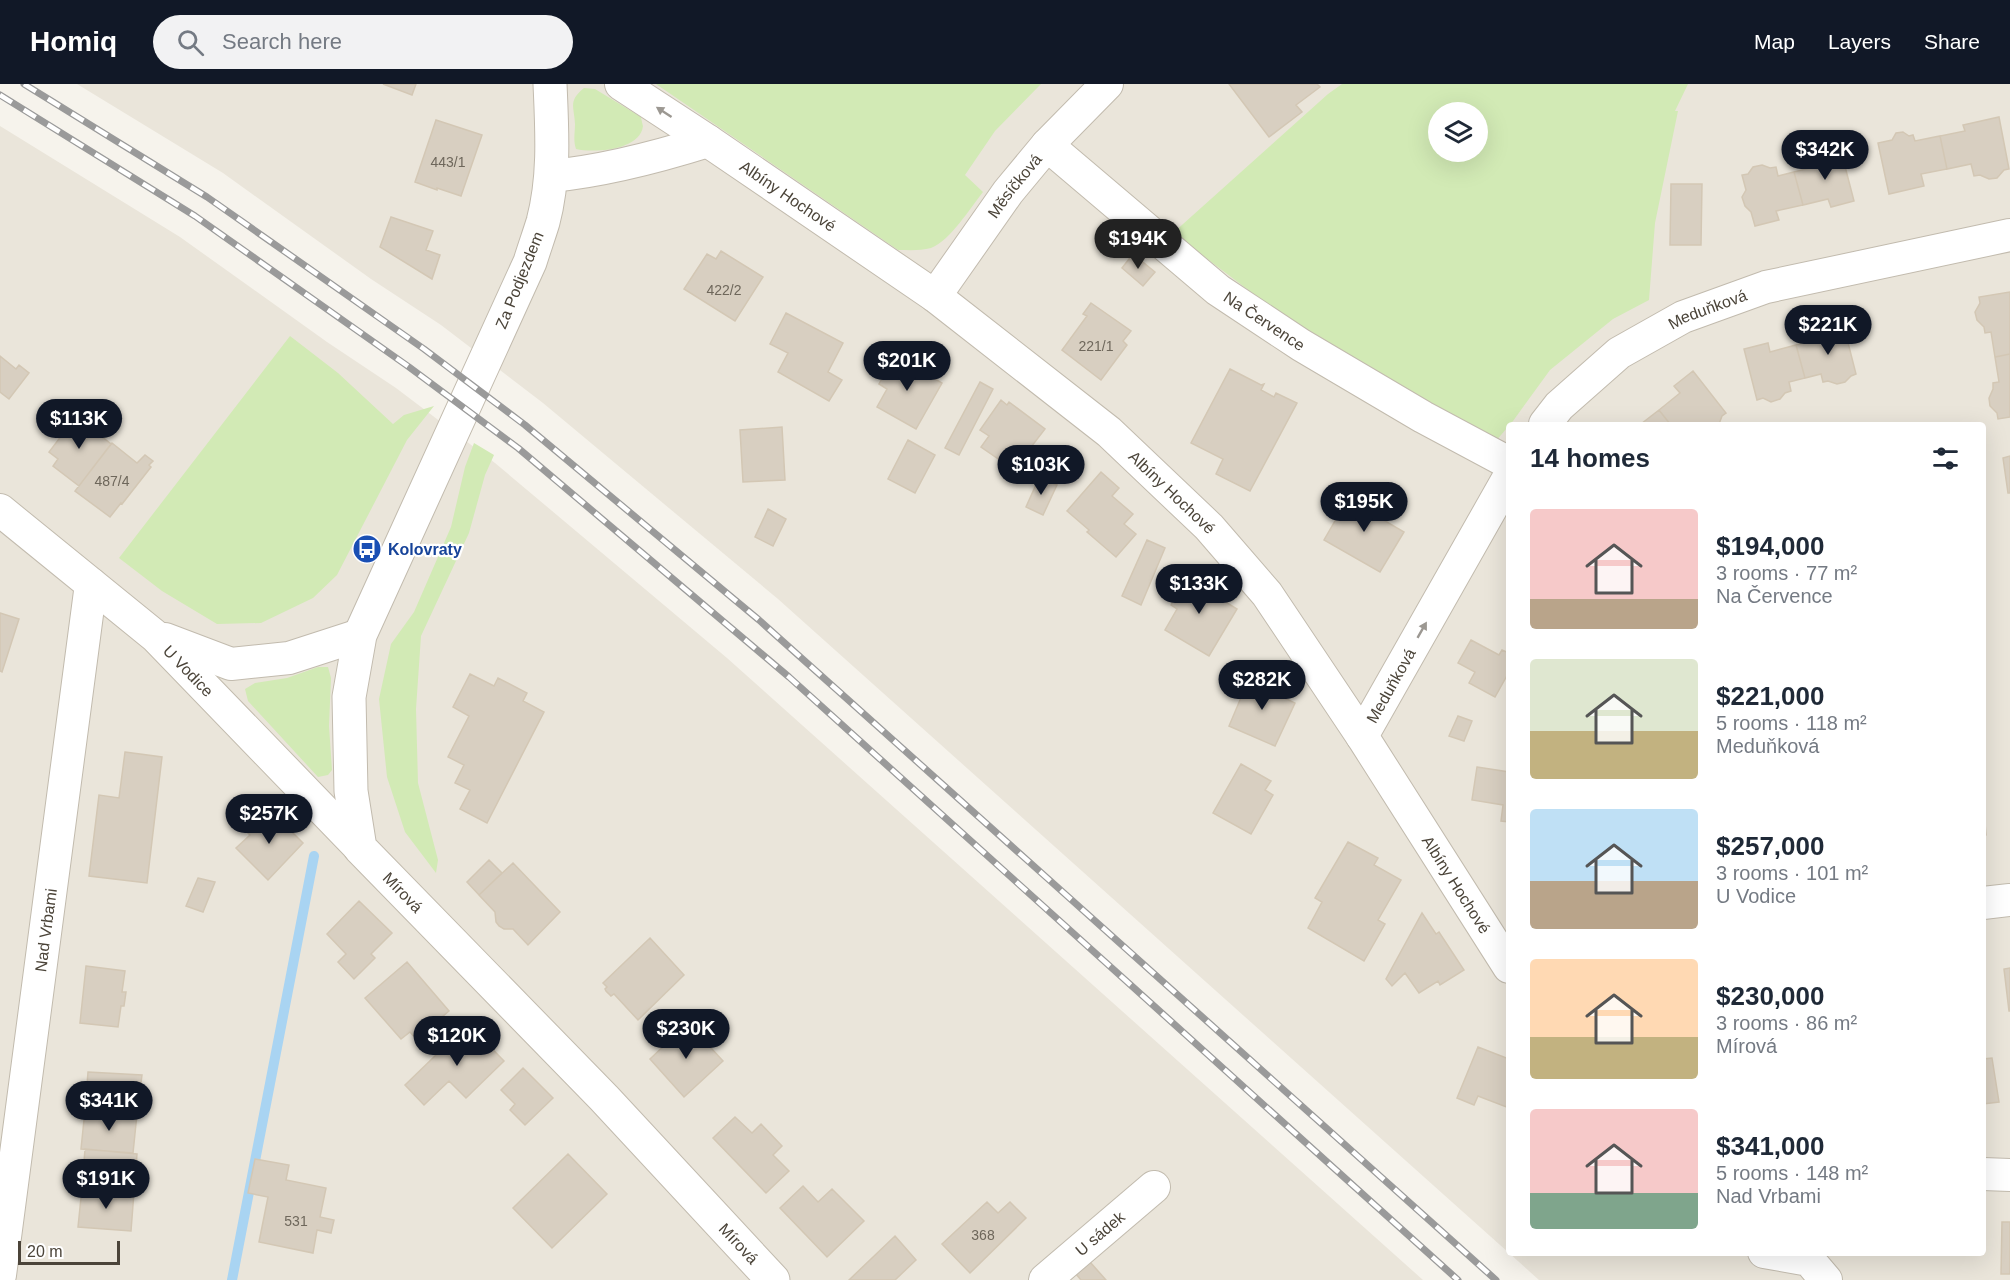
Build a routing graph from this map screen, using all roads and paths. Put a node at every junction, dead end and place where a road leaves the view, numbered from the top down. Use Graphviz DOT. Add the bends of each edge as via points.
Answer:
graph roads {
  1 [pos="550,84"];
  2 [pos="621,84"];
  3 [pos="1107,84"];
  4 [pos="708,141"];
  5 [pos="1047,145"];
  6 [pos="551,176"];
  7 [pos="2010,236"];
  8 [pos="936,296"];
  9 [pos="1547,422"];
  10 [pos="1506,461"];
  11 [pos="1506,482"];
  12 [pos="0,510"];
  13 [pos="91,584"];
  14 [pos="360,635"];
  15 [pos="155,636"];
  16 [pos="1362,736"];
  17 [pos="360,848"];
  18 [pos="2010,900"];
  19 [pos="1986,903"];
  20 [pos="1506,962"];
  21 [pos="1986,1174"];
  22 [pos="2010,1175"];
  23 [pos="1154,1187"];
  24 [pos="1781,1256"];
  25 [pos="1816,1264"];
  26 [pos="0,1275"];
  27 [pos="773,1280"];
  28 [pos="1045,1280"];
  1 -- 6 [label="street, Za Podjezdem"];
  4 -- 2 [label="street, Albíny Hochové, one-way"];
  3 -- 5 [label="street, Měsíčková"];
  4 -- 6 [label="street" via="584,173"];
  4 -- 8 [label="street, Albíny Hochové"];
  5 -- 8 [label="street, Měsíčková" via="1008,192"];
  5 -- 10 [label="street, Na Července" via="1218,290 1301,345"];
  6 -- 14 [label="street, Za Podjezdem" via="530,262"];
  7 -- 9 [label="street, Meduňková" via="1766,287 1683,317 1619,353 1559,406"];
  8 -- 16 [label="street, Albíny Hochové" via="1110,432 1209,527 1267,594"];
  16 -- 11 [label="street, Meduňková, one-way"];
  12 -- 13 [label="street, U Vodice"];
  13 -- 15 [label="street, U Vodice"];
  13 -- 26 [label="street, Nad Vrbami"];
  14 -- 15 [label="street" via="289,658 231,664"];
  14 -- 17 [label="street" via="349,697 351,791"];
  15 -- 17 [label="street, U Vodice"];
  16 -- 20 [label="street, Albíny Hochové"];
  17 -- 27 [label="street, Mírová" via="604,1098"];
  18 -- 19 [label="street"];
  21 -- 22 [label="street"];
  23 -- 28 [label="street, U sádek"];
  24 -- 25 [label="street"];
}
